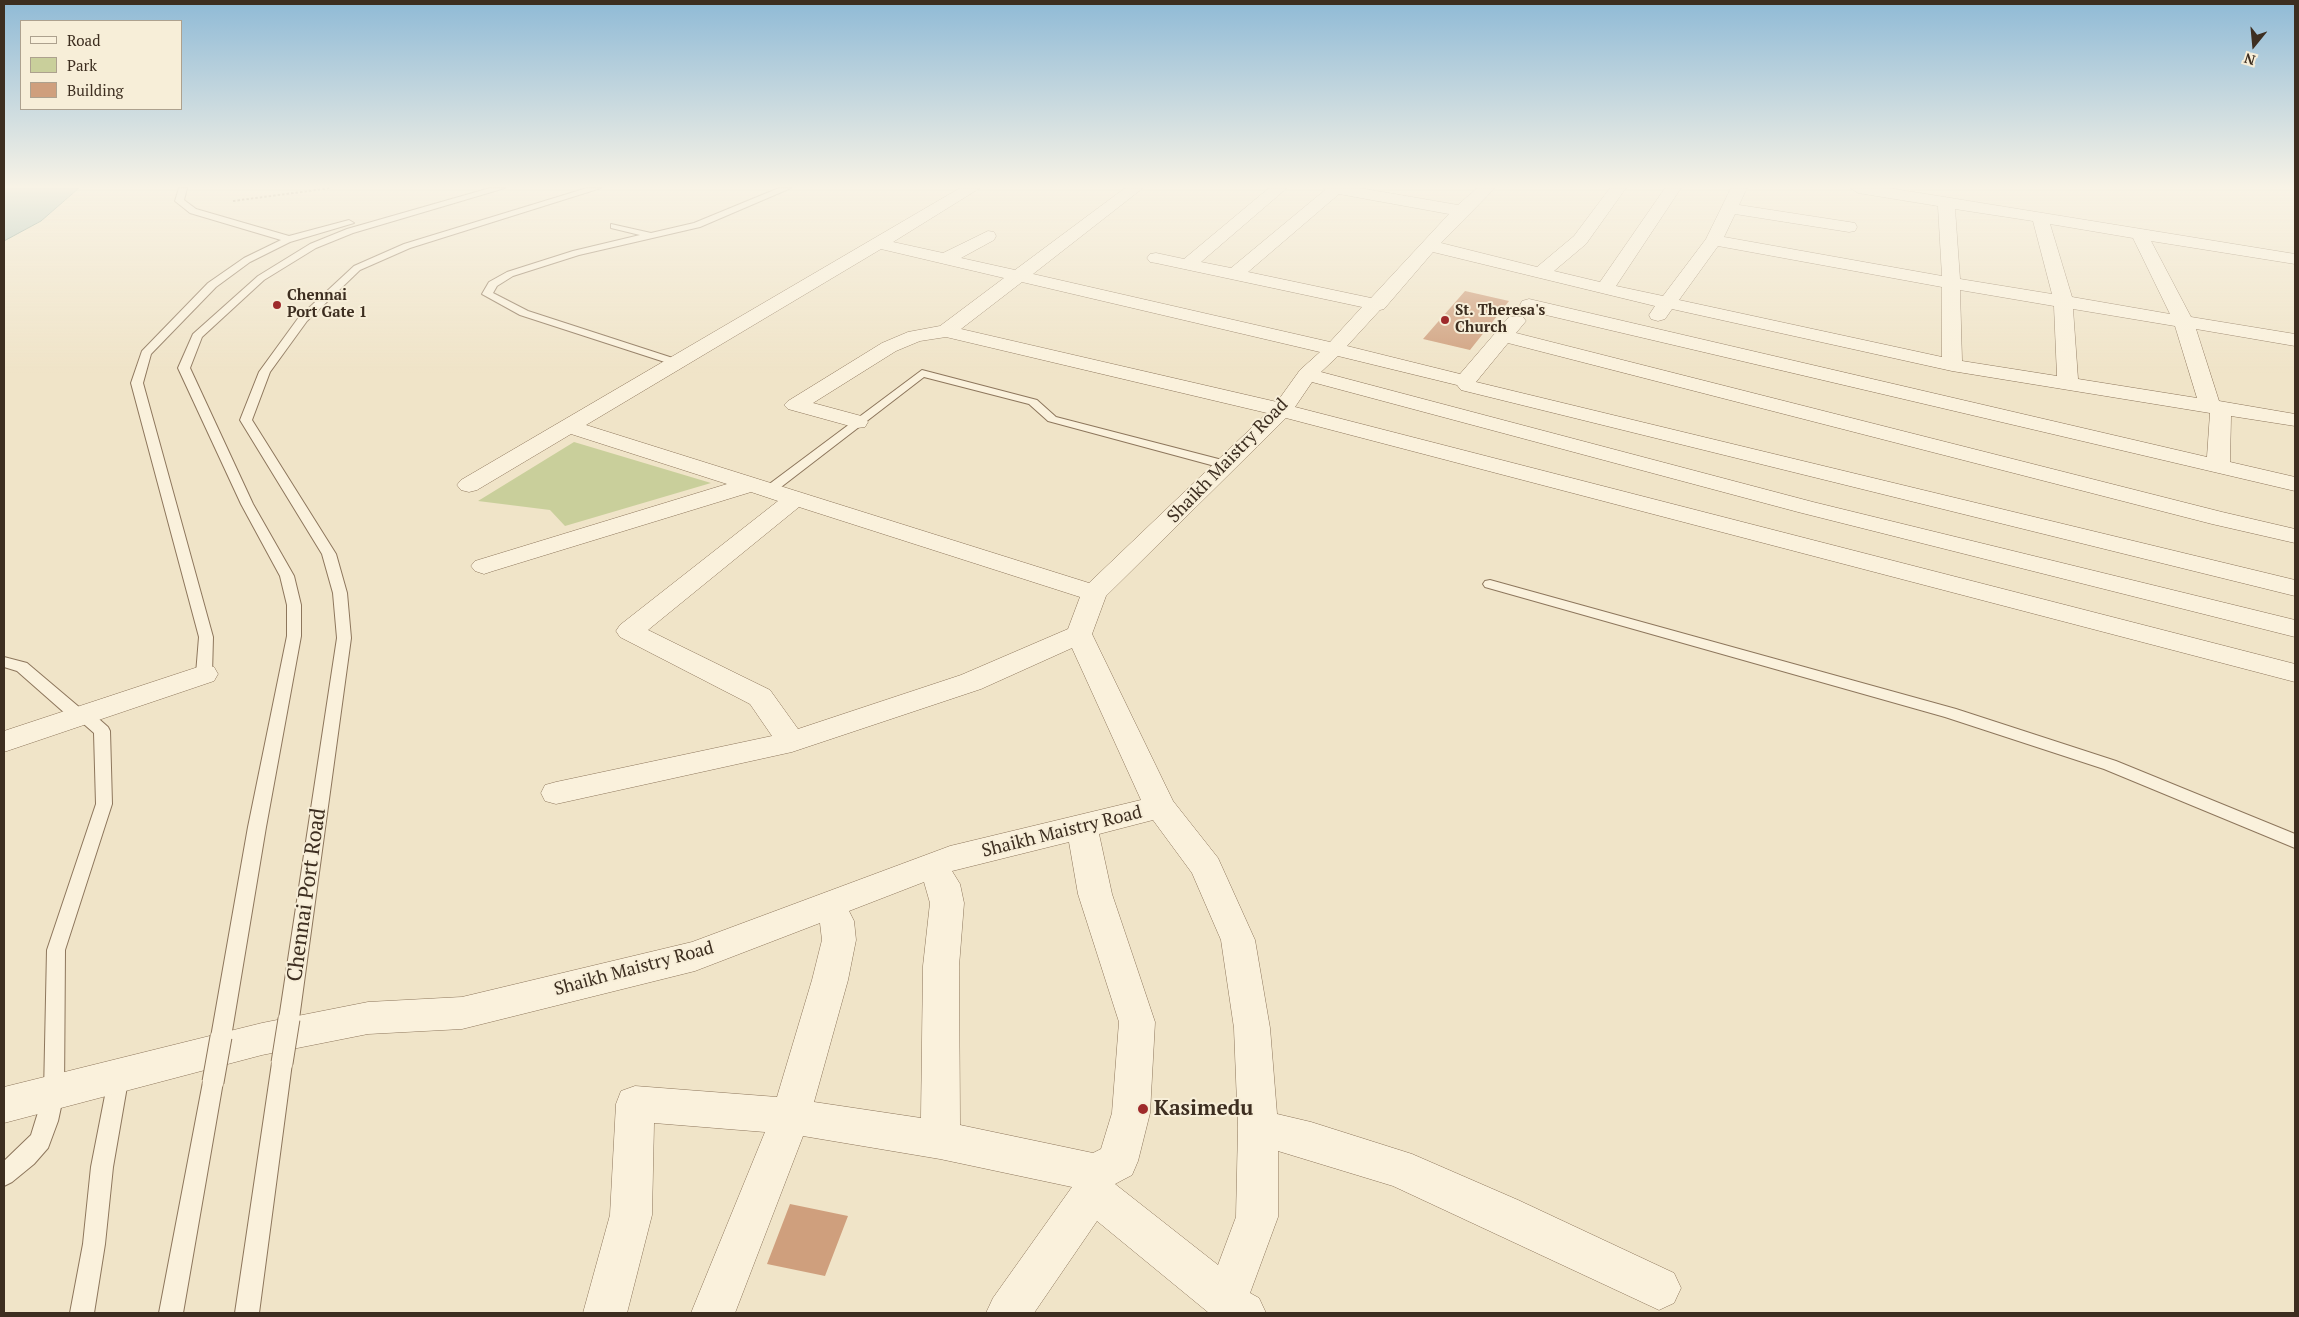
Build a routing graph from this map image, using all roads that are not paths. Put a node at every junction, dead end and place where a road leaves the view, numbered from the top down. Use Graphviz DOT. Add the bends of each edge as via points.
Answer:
graph roads {
  1 [pos="269,249"];
  2 [pos="308,249"];
  3 [pos="399,249"];
  4 [pos="592,249"];
  5 [pos="871,249"];
  6 [pos="902,249"];
  7 [pos="963,249"];
  8 [pos="1053,249"];
  9 [pos="1205,249"];
  10 [pos="1264,249"];
  11 [pos="1427,249"];
  12 [pos="1444,249"];
  13 [pos="1572,249"];
  14 [pos="1631,249"];
  15 [pos="1707,249"];
  16 [pos="1763,249"];
  17 [pos="1848,249"];
  18 [pos="1948,249"];
  19 [pos="2049,249"];
  20 [pos="2148,249"];
  21 [pos="2236,249"];
  22 [pos="1156,258"];
  23 [pos="2295,259"];
  24 [pos="944,260"];
  25 [pos="1188,264"];
  26 [pos="1848,266"];
  27 [pos="1236,273"];
  28 [pos="1551,275"];
  29 [pos="1016,277"];
  30 [pos="1950,283"];
  31 [pos="1605,288"];
  32 [pos="2063,300"];
  33 [pos="1669,302"];
  34 [pos="1377,305"];
  35 [pos="1529,305"];
  36 [pos="2183,320"];
  37 [pos="946,331"];
  38 [pos="1644,332"];
  39 [pos="1504,336"];
  40 [pos="2295,340"];
  41 [pos="1334,349"];
  42 [pos="678,363"];
  43 [pos="1952,365"];
  44 [pos="1307,374"];
  45 [pos="1465,381"];
  46 [pos="2068,384"];
  47 [pos="1563,408"];
  48 [pos="2215,408"];
  49 [pos="1282,410"];
  50 [pos="2295,420"];
  51 [pos="857,422"];
  52 [pos="570,427"];
  53 [pos="1548,438"];
  54 [pos="1226,465"];
  55 [pos="2218,466"];
  56 [pos="1530,475"];
  57 [pos="2295,484"];
  58 [pos="469,486"];
  59 [pos="759,488"];
  60 [pos="795,499"];
  61 [pos="1798,505"];
  62 [pos="2295,536"];
  63 [pos="2087,537"];
  64 [pos="1789,542"];
  65 [pos="484,566"];
  66 [pos="2092,578"];
  67 [pos="1490,584"];
  68 [pos="2295,588"];
  69 [pos="1094,593"];
  70 [pos="2097,622"];
  71 [pos="2295,628"];
  72 [pos="1079,634"];
  73 [pos="4,662"];
  74 [pos="2295,673"];
  75 [pos="204,674"];
  76 [pos="84,715"];
  77 [pos="4,742"];
  78 [pos="792,742"];
  79 [pos="556,794"];
  80 [pos="1160,807"];
  81 [pos="1082,826"];
  82 [pos="2295,841"];
  83 [pos="931,867"];
  84 [pos="827,906"];
  85 [pos="119,1076"];
  86 [pos="54,1093"];
  87 [pos="4,1105"];
  88 [pos="791,1116"];
  89 [pos="1258,1128"];
  90 [pos="940,1140"];
  91 [pos="4,1175"];
  92 [pos="1094,1183"];
  93 [pos="1659,1288"];
  94 [pos="1231,1308"];
  95 [pos="82,1313"];
  96 [pos="171,1313"];
  97 [pos="247,1313"];
  98 [pos="605,1313"];
  99 [pos="713,1313"];
  100 [pos="1008,1313"];
  1 -- 75 [label="lane" via="247,260 212,285 146,353 137,383 206,637"];
  2 -- 96 [label="lane, bridge" via="261,278 196,336 184,368 247,504 287,576 294,605 294,636"];
  3 -- 97 [label="lane, Chennai Port Road, bridge" via="357,268 303,319 265,372 246,420 329,554 340,593 344,638"];
  4 -- 42 [label="lane" via="510,274 493,284 487,294 524,313"];
  5 -- 42 [label="street"];
  6 -- 24 [label="street"];
  7 -- 24 [label="street"];
  8 -- 29 [label="street"];
  9 -- 25 [label="street"];
  10 -- 27 [label="street"];
  11 -- 34 [label="street, Shaikh Maistry Road"];
  12 -- 28 [label="street"];
  13 -- 28 [label="street"];
  14 -- 31 [label="street"];
  15 -- 33 [label="street"];
  16 -- 26 [label="street"];
  17 -- 26 [label="street"];
  18 -- 30 [label="street"];
  19 -- 32 [label="street"];
  20 -- 36 [label="street"];
  21 -- 23 [label="street"];
  22 -- 25 [label="street"];
  24 -- 29 [label="street"];
  25 -- 27 [label="street"];
  26 -- 30 [label="street"];
  27 -- 34 [label="street"];
  28 -- 31 [label="street"];
  28 -- 35 [label="street"];
  29 -- 37 [label="street"];
  29 -- 41 [label="street"];
  30 -- 32 [label="street"];
  30 -- 43 [label="street"];
  31 -- 33 [label="street"];
  32 -- 36 [label="street"];
  32 -- 46 [label="street"];
  33 -- 38 [label="street"];
  33 -- 43 [label="street"];
  34 -- 41 [label="street, Shaikh Maistry Road"];
  35 -- 38 [label="street"];
  35 -- 39 [label="street"];
  36 -- 40 [label="street"];
  36 -- 48 [label="street"];
  37 -- 49 [label="street"];
  37 -- 51 [label="street" via="915,336 889,347 795,405"];
  38 -- 55 [label="street"];
  39 -- 45 [label="street"];
  39 -- 62 [label="street"];
  41 -- 44 [label="street, Shaikh Maistry Road"];
  41 -- 45 [label="street"];
  42 -- 52 [label="street"];
  43 -- 46 [label="street"];
  44 -- 49 [label="street, Shaikh Maistry Road"];
  44 -- 53 [label="street"];
  45 -- 47 [label="street" via="1468,386"];
  46 -- 48 [label="street"];
  47 -- 53 [label="street"];
  47 -- 63 [label="street"];
  48 -- 50 [label="street"];
  48 -- 55 [label="street"];
  49 -- 54 [label="street, Shaikh Maistry Road"];
  49 -- 56 [label="street"];
  51 -- 54 [label="lane" via="922,373 1033,402 1052,419"];
  51 -- 59 [label="lane"];
  52 -- 58 [label="street"];
  52 -- 59 [label="street"];
  53 -- 56 [label="street"];
  53 -- 61 [label="street"];
  54 -- 69 [label="street, Shaikh Maistry Road"];
  55 -- 57 [label="street"];
  56 -- 64 [label="street"];
  59 -- 60 [label="street"];
  59 -- 65 [label="street"];
  60 -- 69 [label="street"];
  60 -- 78 [label="street" via="629,631 760,697"];
  61 -- 64 [label="street"];
  61 -- 66 [label="street"];
  63 -- 66 [label="street"];
  63 -- 68 [label="street"];
  64 -- 70 [label="street"];
  66 -- 70 [label="street"];
  66 -- 71 [label="street"];
  67 -- 82 [label="lane" via="1960,716 2110,765"];
  69 -- 72 [label="street, Shaikh Maistry Road"];
  70 -- 74 [label="street"];
  72 -- 78 [label="street" via="970,682"];
  72 -- 80 [label="street, Shaikh Maistry Road"];
  73 -- 76 [label="lane" via="22,668 73,711"];
  75 -- 76 [label="street"];
  76 -- 77 [label="street"];
  76 -- 86 [label="lane" via="102,731 104,804 56,950"];
  78 -- 79 [label="street"];
  80 -- 81 [label="street, Shaikh Maistry Road"];
  80 -- 89 [label="street" via="1206,867 1238,940 1252,1028"];
  81 -- 83 [label="street, Shaikh Maistry Road" via="950,859"];
  81 -- 92 [label="street" via="1095,894 1137,1022 1131,1113 1118,1161"];
  83 -- 84 [label="street, Shaikh Maistry Road"];
  83 -- 90 [label="street" via="943,884 947,903 941,966"];
  84 -- 85 [label="street, Shaikh Maistry Road" via="696,956 462,1013 368,1018 262,1039"];
  84 -- 88 [label="street" via="837,921 839,940"];
  85 -- 86 [label="street, Shaikh Maistry Road"];
  85 -- 95 [label="lane" via="102,1167 94,1244"];
  86 -- 87 [label="street, Shaikh Maistry Road"];
  86 -- 91 [label="lane" via="40,1141"];
  88 -- 90 [label="street"];
  88 -- 98 [label="street" via="635,1104 631,1215"];
  88 -- 99 [label="street"];
  89 -- 93 [label="street" via="1398,1168"];
  89 -- 94 [label="street" via="1257,1217"];
  90 -- 92 [label="street"];
  92 -- 94 [label="street"];
  92 -- 100 [label="street"];
}
